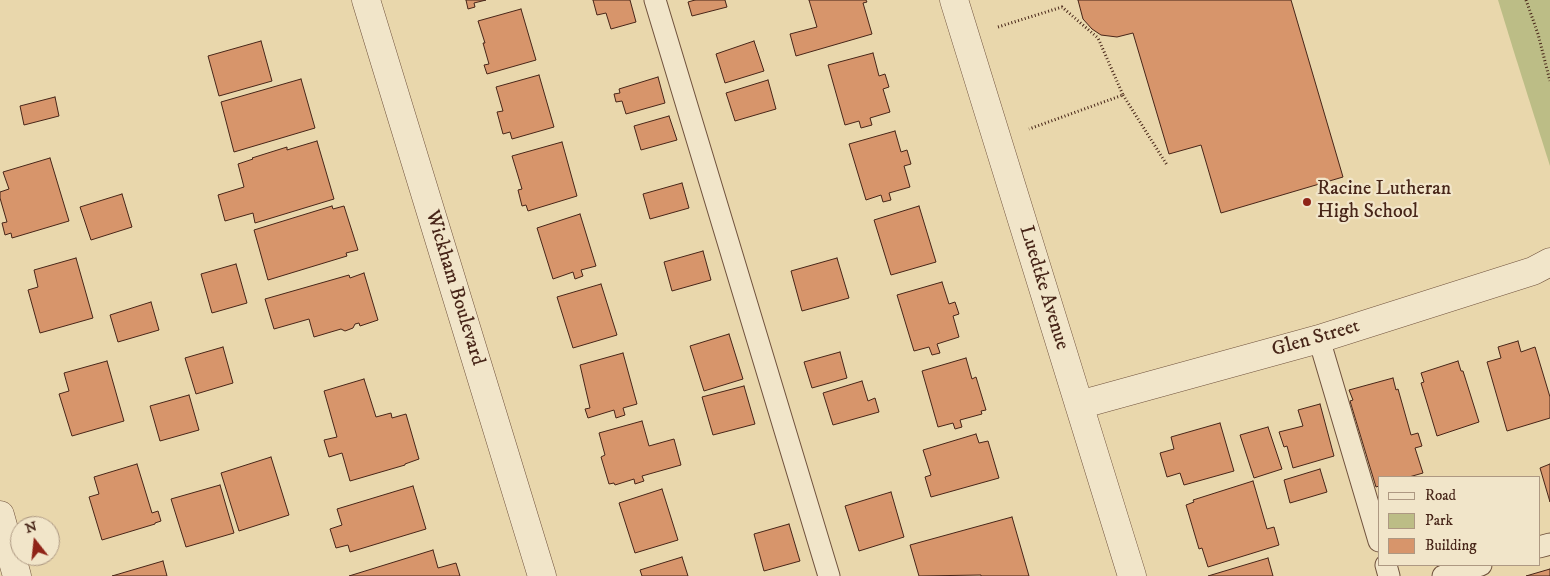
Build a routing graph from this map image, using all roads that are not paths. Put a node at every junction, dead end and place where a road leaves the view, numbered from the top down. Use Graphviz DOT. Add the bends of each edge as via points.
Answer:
graph roads {
  1 [pos="366,0"];
  2 [pos="655,0"];
  3 [pos="954,0"];
  4 [pos="1550,262"];
  5 [pos="1319,339"];
  6 [pos="1079,405"];
  7 [pos="0,515"];
  8 [pos="1378,538"];
  9 [pos="1478,566"];
  10 [pos="17,576"];
  11 [pos="542,576"];
  12 [pos="829,576"];
  13 [pos="1132,576"];
  14 [pos="1443,576"];
  1 -- 11 [label="street, Wickham Boulevard"];
  2 -- 12 [label="lane"];
  3 -- 6 [label="street, Luedtke Avenue"];
  4 -- 5 [label="street, Glen Street" via="1533,271"];
  5 -- 6 [label="street, Glen Street"];
  5 -- 8 [label="lane"];
  6 -- 13 [label="street, Luedtke Avenue"];
  7 -- 10 [label="street"];
  9 -- 14 [label="lane"];
}
